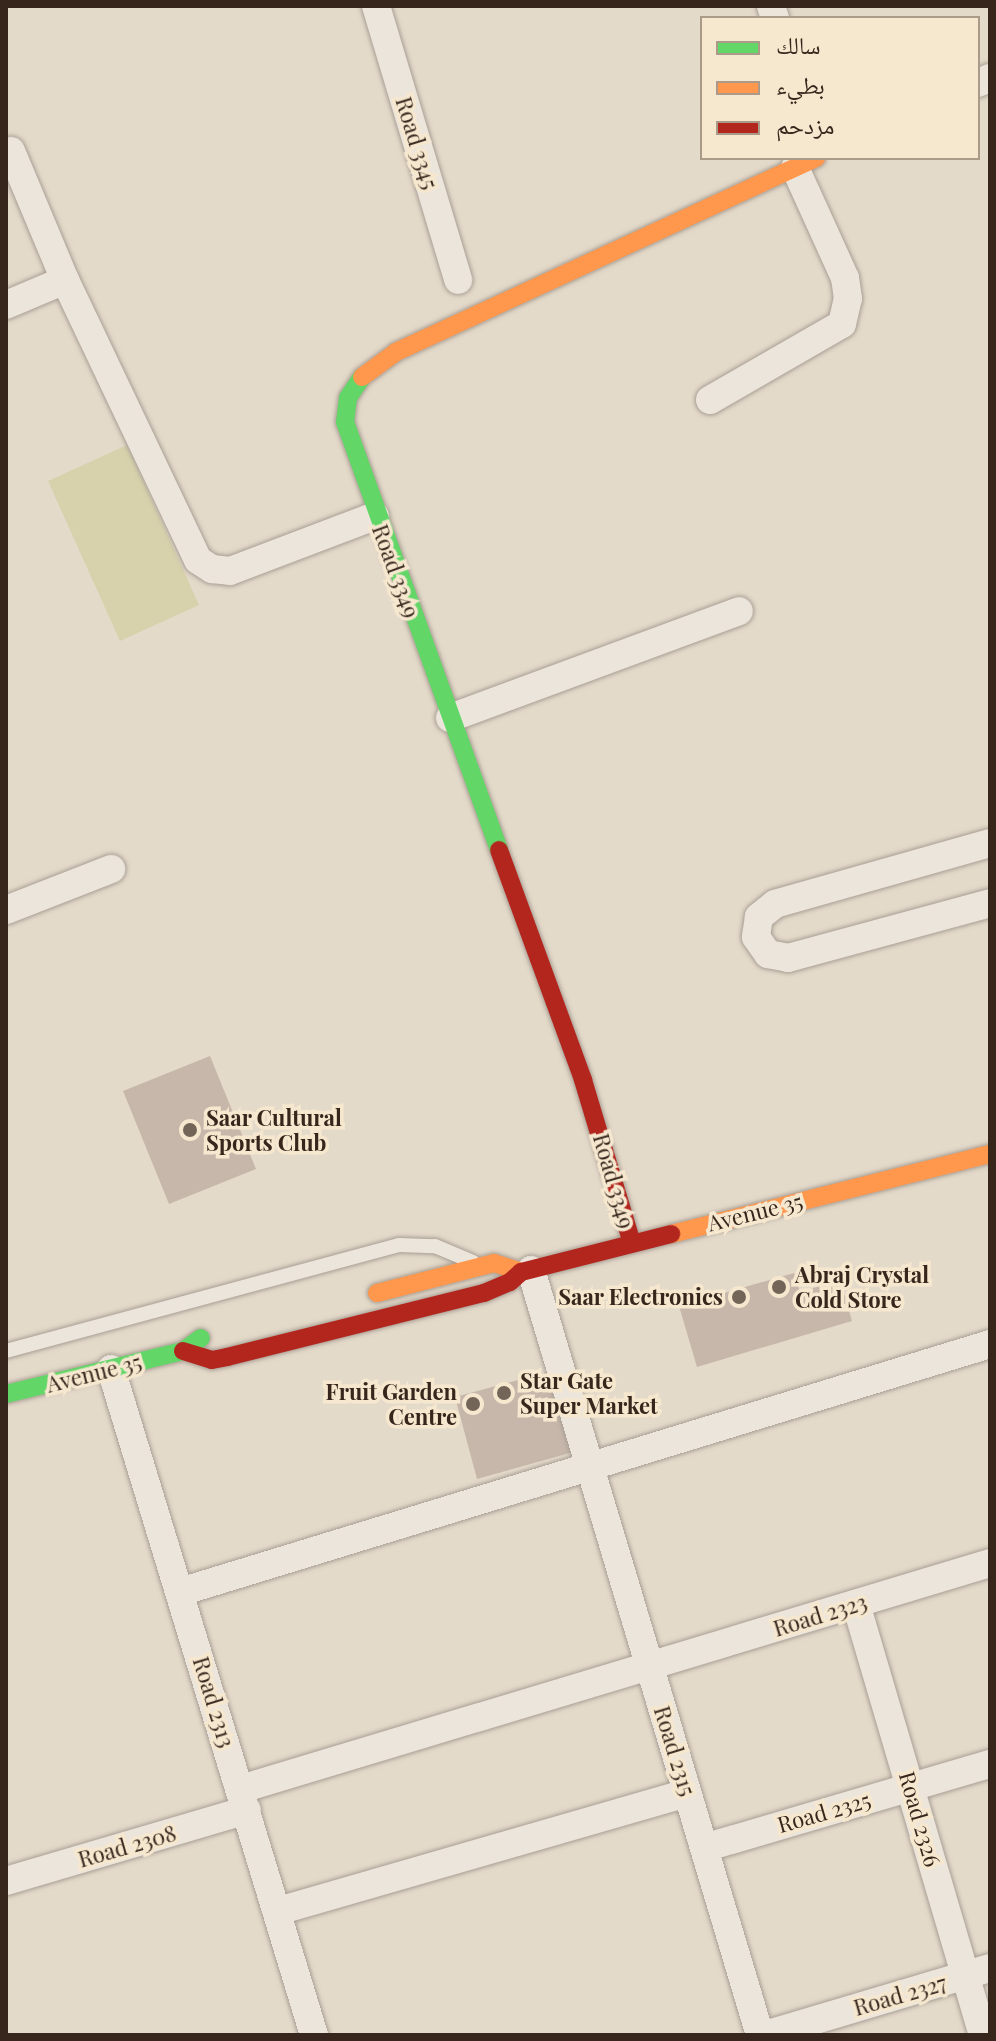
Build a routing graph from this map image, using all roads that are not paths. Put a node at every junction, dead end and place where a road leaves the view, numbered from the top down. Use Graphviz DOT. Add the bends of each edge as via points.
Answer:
graph roads {
  1 [pos="376,6"];
  2 [pos="11,151"];
  3 [pos="805,163"];
  4 [pos="65,280"];
  5 [pos="458,280"];
  6 [pos="6,305"];
  7 [pos="710,400"];
  8 [pos="375,516"];
  9 [pos="739,611"];
  10 [pos="450,718"];
  11 [pos="990,843"];
  12 [pos="111,869"];
  13 [pos="990,903"];
  14 [pos="6,910"];
  15 [pos="990,1154"];
  16 [pos="632,1243"];
  17 [pos="480,1266"];
  18 [pos="526,1271"];
  19 [pos="352,1299"];
  20 [pos="221,1332"];
  21 [pos="990,1344"];
  22 [pos="6,1351"];
  23 [pos="183,1351"];
  24 [pos="111,1369"];
  25 [pos="6,1394"];
  26 [pos="590,1467"];
  27 [pos="990,1563"];
  28 [pos="180,1592"];
  29 [pos="856,1604"];
  30 [pos="649,1666"];
  31 [pos="990,1764"];
  32 [pos="910,1787"];
  33 [pos="687,1793"];
  34 [pos="244,1800"];
  35 [pos="704,1848"];
  36 [pos="6,1881"];
  37 [pos="278,1911"];
  38 [pos="978,1972"];
  39 [pos="314,2035"];
  40 [pos="762,2035"];
  41 [pos="983,2035"];
  1 -- 5 [label="street, Road 3345"];
  2 -- 4 [label="street"];
  3 -- 7 [label="street" via="845,278 848,299 842,324"];
  3 -- 8 [label="street, Road 3349" via="396,352 366,371 348,398 345,422"];
  4 -- 6 [label="street"];
  4 -- 8 [label="street" via="198,560 230,571"];
  8 -- 10 [label="street, Road 3349"];
  9 -- 10 [label="street"];
  10 -- 16 [label="street, Road 3349" via="583,1080"];
  11 -- 13 [label="street" via="775,904 759,917 756,937 768,954 788,958"];
  12 -- 14 [label="street"];
  15 -- 16 [label="street, Avenue 35"];
  16 -- 18 [label="street, Avenue 35"];
  17 -- 18 [label="street, Avenue 35" via="494,1263"];
  17 -- 19 [label="street, Avenue 35"];
  17 -- 22 [label="lane" via="435,1246 399,1245"];
  18 -- 23 [label="street, Avenue 35" via="484,1293 227,1357 212,1360"];
  18 -- 26 [label="street, Road 2315"];
  20 -- 23 [label="street, Avenue 35"];
  21 -- 26 [label="street"];
  23 -- 24 [label="street, Avenue 35"];
  24 -- 25 [label="street, Avenue 35"];
  24 -- 28 [label="street, Road 2313"];
  26 -- 28 [label="street"];
  26 -- 30 [label="street, Road 2315"];
  27 -- 29 [label="street, Road 2323"];
  28 -- 34 [label="street, Road 2313"];
  29 -- 30 [label="street, Road 2323"];
  29 -- 32 [label="street, Road 2326"];
  30 -- 33 [label="street, Road 2315"];
  30 -- 34 [label="street, Road 2323"];
  31 -- 32 [label="street, Road 2325"];
  32 -- 35 [label="street, Road 2325"];
  32 -- 38 [label="street, Road 2326"];
  33 -- 35 [label="street, Road 2315"];
  33 -- 37 [label="street"];
  34 -- 36 [label="street, Road 2308"];
  34 -- 37 [label="street, Road 2313"];
  35 -- 40 [label="street, Road 2315"];
  37 -- 39 [label="street, Road 2313"];
  38 -- 40 [label="street, Road 2327"];
  38 -- 41 [label="street, Road 2326"];
}
